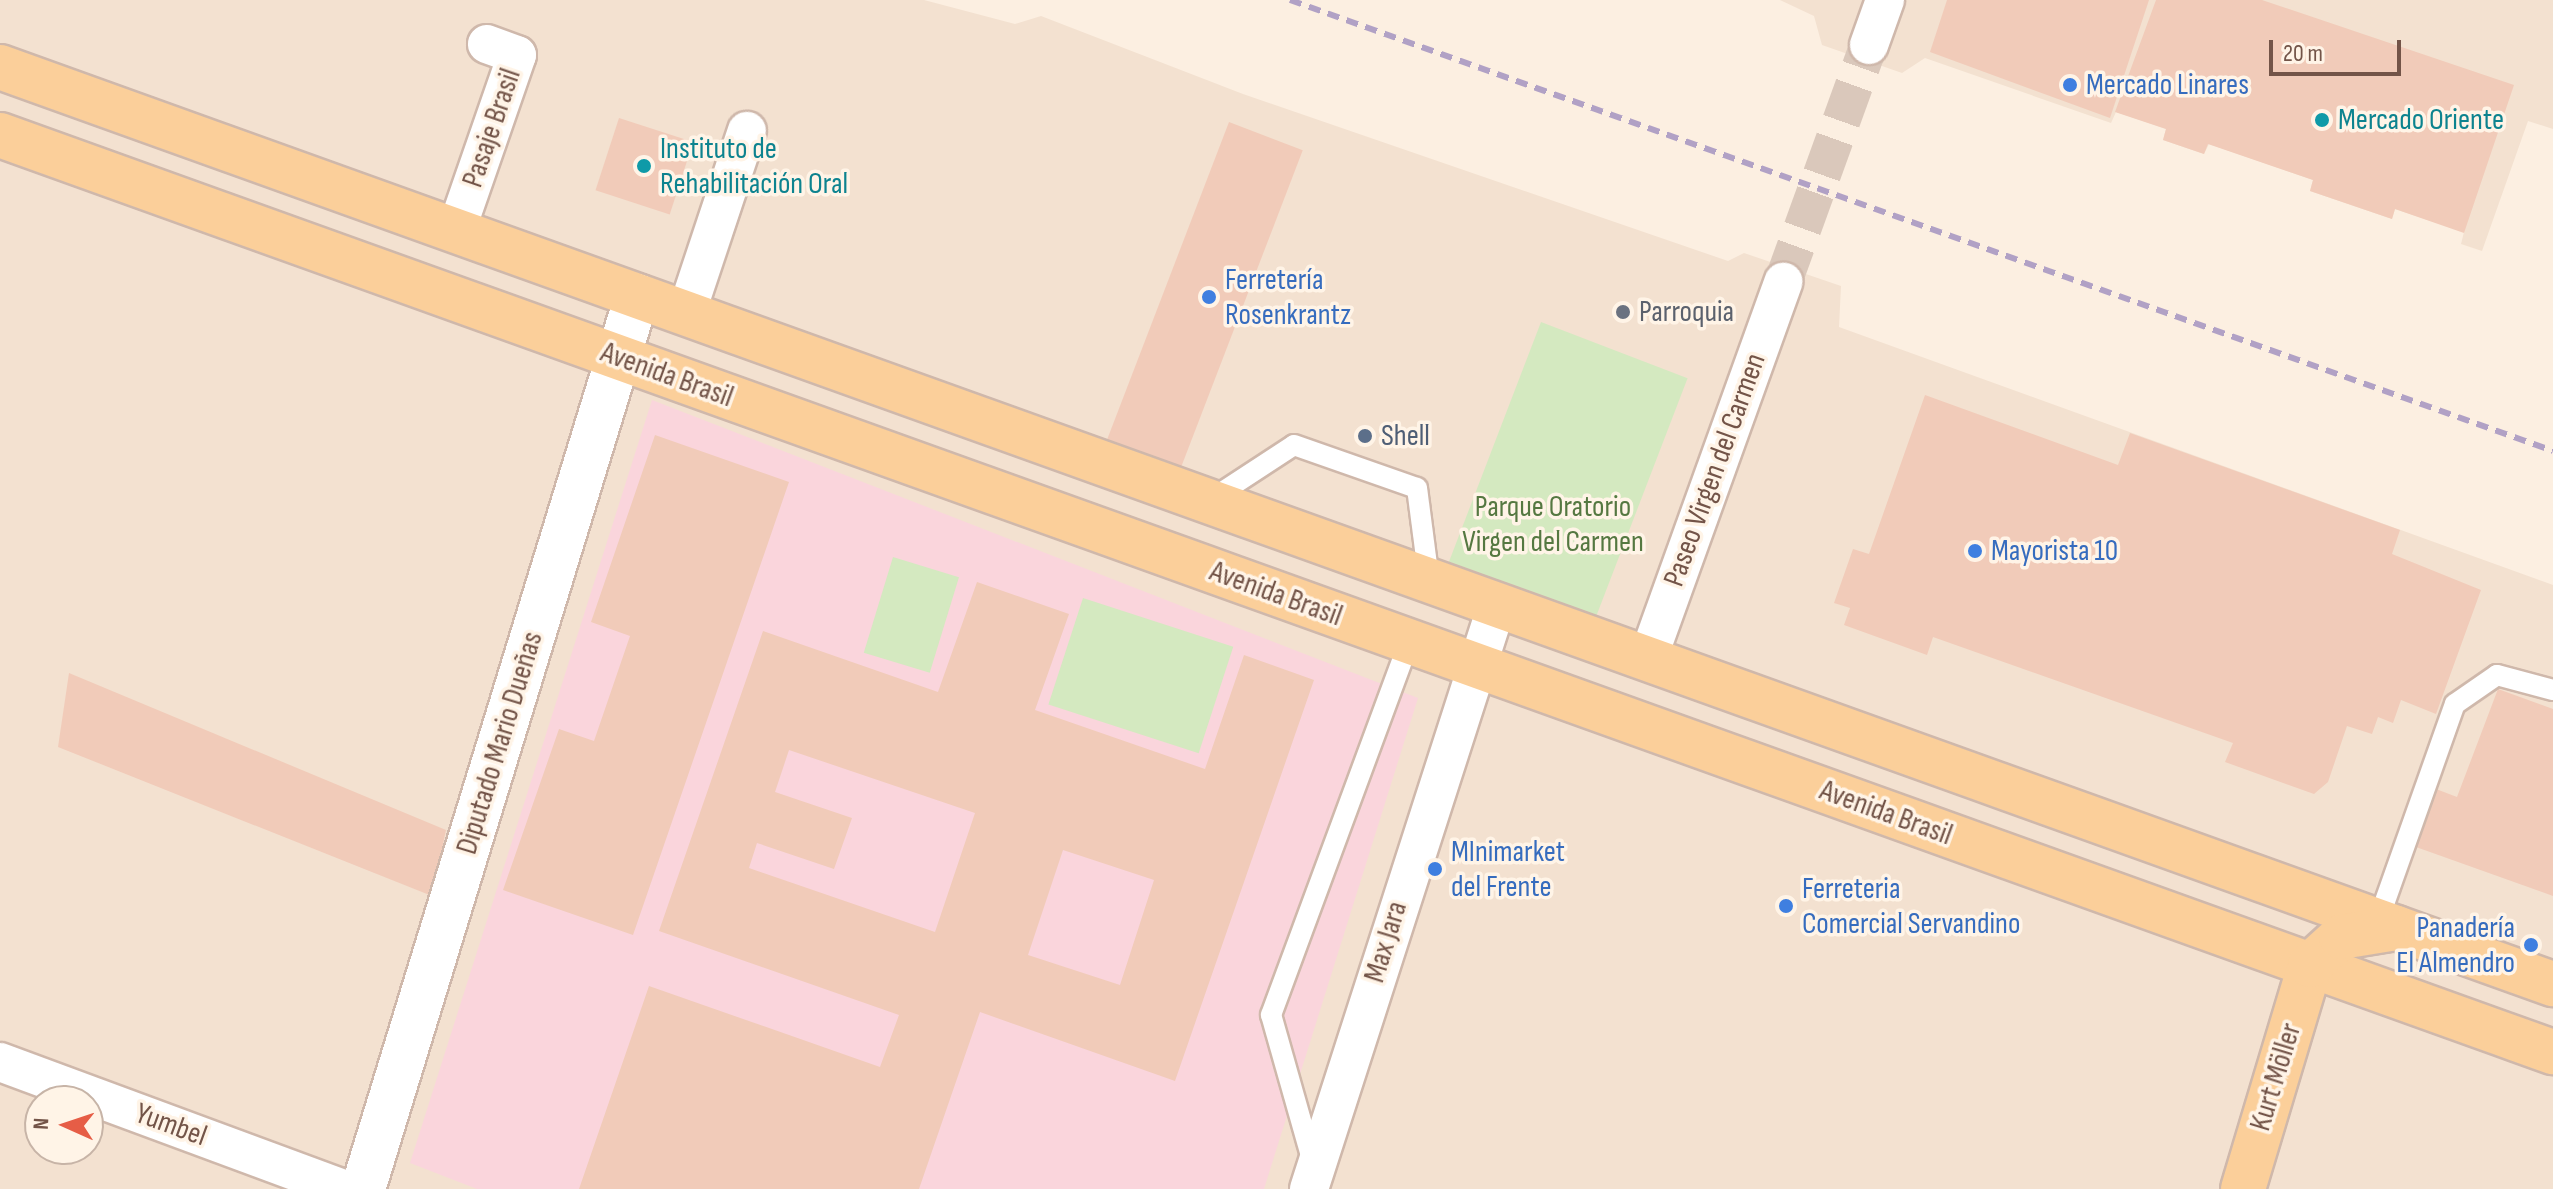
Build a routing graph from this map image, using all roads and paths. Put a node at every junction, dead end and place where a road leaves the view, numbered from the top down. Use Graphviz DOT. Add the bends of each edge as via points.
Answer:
graph roads {
  1 [pos="1885,0"];
  2 [pos="487,44"];
  3 [pos="1869,45"];
  4 [pos="0,67"];
  5 [pos="747,131"];
  6 [pos="0,135"];
  7 [pos="456,231"];
  8 [pos="1783,282"];
  9 [pos="637,296"];
  10 [pos="686,314"];
  11 [pos="619,358"];
  12 [pos="1209,501"];
  13 [pos="1429,580"];
  14 [pos="1497,605"];
  15 [pos="1409,642"];
  16 [pos="1648,658"];
  17 [pos="1474,665"];
  18 [pos="2553,690"];
  19 [pos="2387,924"];
  20 [pos="2310,965"];
  21 [pos="2553,984"];
  22 [pos="2553,1052"];
  23 [pos="0,1062"];
  24 [pos="1312,1180"];
  25 [pos="343,1189"];
  26 [pos="363,1189"];
  27 [pos="2243,1189"];
  1 -- 3 [label="street"];
  2 -- 7 [label="street, Pasaje Brasil" via="517,55"];
  4 -- 7 [label="main road"];
  5 -- 10 [label="street"];
  6 -- 11 [label="main road, Avenida Brasil"];
  7 -- 9 [label="main road"];
  8 -- 16 [label="street, Paseo Virgen del Carmen"];
  9 -- 10 [label="main road"];
  9 -- 11 [label="street, Diputado Mario Dueñas"];
  10 -- 12 [label="main road"];
  11 -- 15 [label="main road, Avenida Brasil"];
  11 -- 26 [label="street, Diputado Mario Dueñas"];
  12 -- 13 [label="main road"];
  12 -- 13 [label="lane" via="1294,445 1417,488"];
  13 -- 14 [label="main road"];
  14 -- 16 [label="main road"];
  14 -- 17 [label="street, Max Jara"];
  15 -- 17 [label="main road, Avenida Brasil"];
  15 -- 24 [label="lane" via="1271,1015"];
  16 -- 19 [label="main road"];
  17 -- 20 [label="main road, Avenida Brasil"];
  17 -- 24 [label="street, Max Jara"];
  18 -- 19 [label="lane" via="2497,675 2455,704"];
  19 -- 20 [label="main road" via="2341,937"];
  19 -- 21 [label="main road"];
  20 -- 22 [label="main road, Avenida Brasil"];
  20 -- 27 [label="main road, Kurt Möller"];
  23 -- 25 [label="street, Yumbel"];
}
